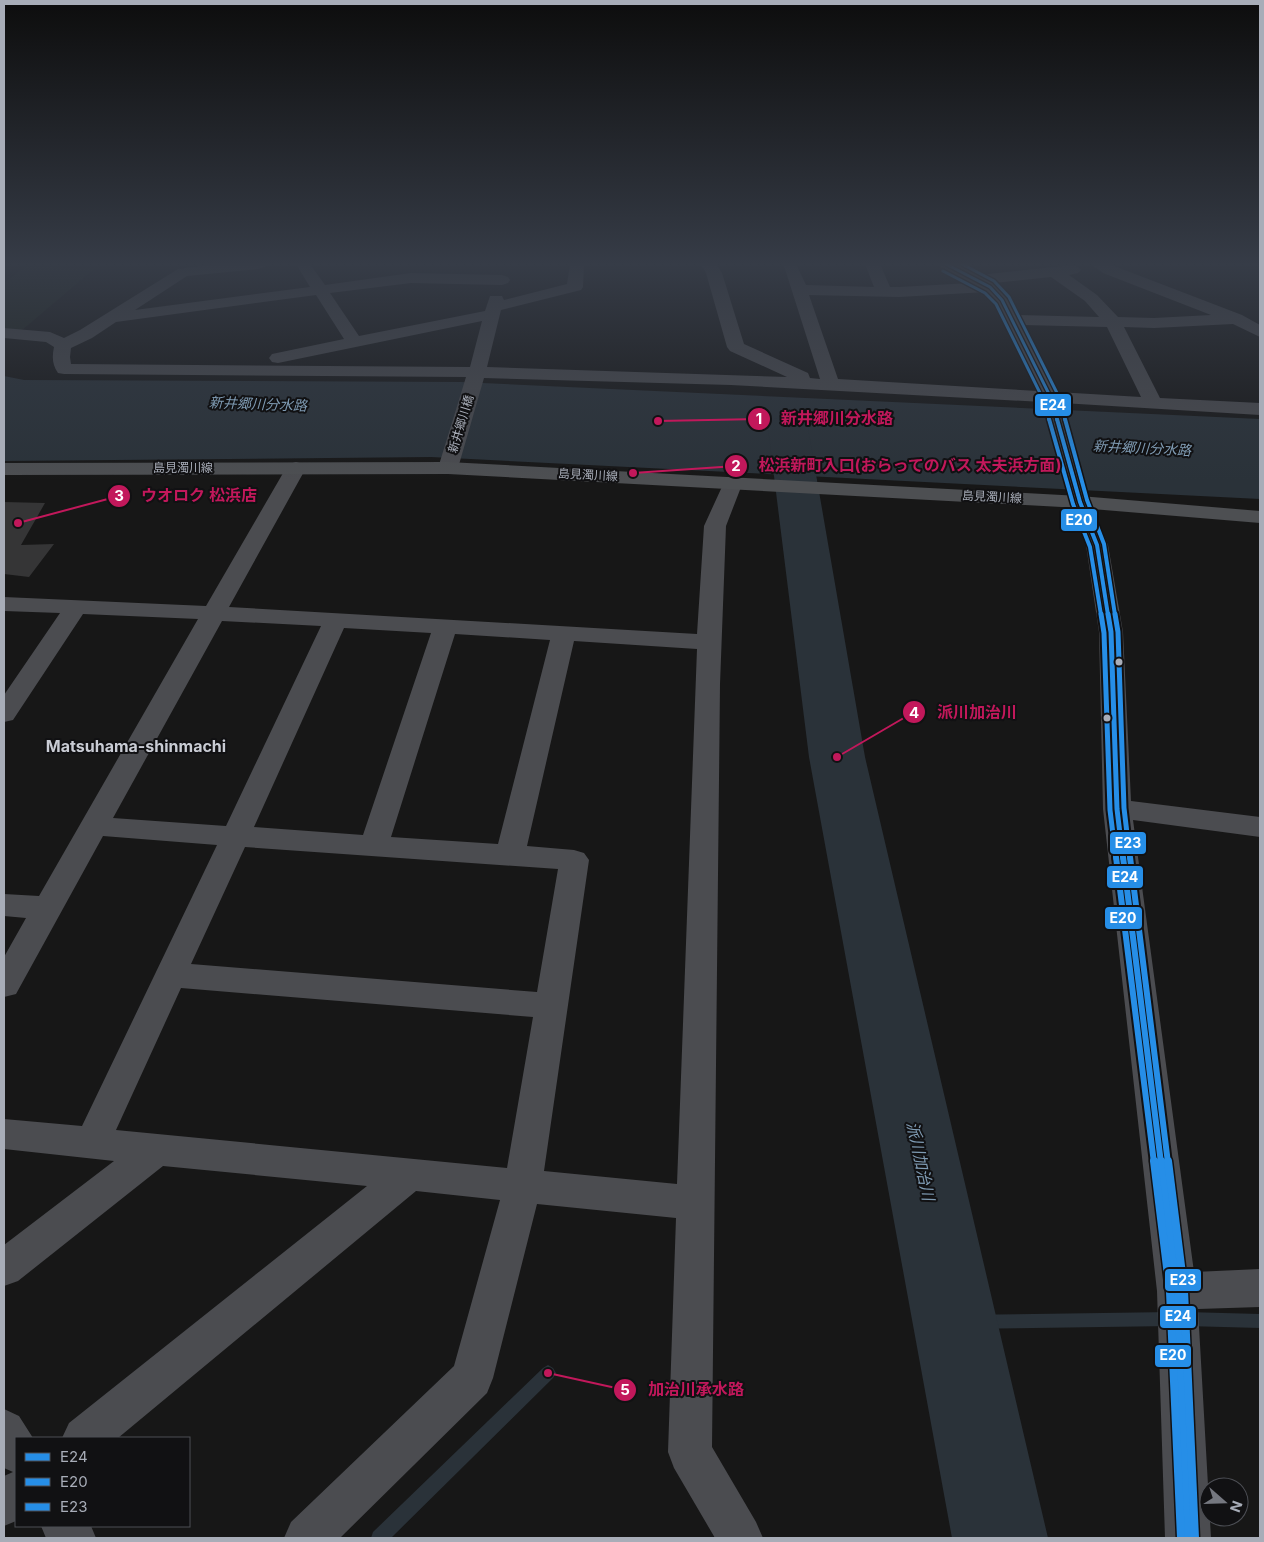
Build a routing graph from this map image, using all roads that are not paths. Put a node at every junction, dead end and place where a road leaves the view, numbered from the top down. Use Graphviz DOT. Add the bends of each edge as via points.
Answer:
graph roads {
  1 [pos="34,336"];
  2 [pos="79,336"];
  3 [pos="350,336"];
  4 [pos="384,336"];
  5 [pos="486,336"];
  6 [pos="733,336"];
  7 [pos="812,336"];
  8 [pos="1020,336"];
  9 [pos="1121,336"];
  10 [pos="355,343"];
  11 [pos="63,345"];
  12 [pos="736,347"];
  13 [pos="222,369"];
  14 [pos="476,376"];
  15 [pos="736,380"];
  16 [pos="826,385"];
  17 [pos="1051,398"];
  18 [pos="1154,404"];
  19 [pos="1260,409"];
  20 [pos="450,461"];
  21 [pos="296,468"];
  22 [pos="4,469"];
  23 [pos="733,482"];
  24 [pos="1080,502"];
  25 [pos="1260,517"];
  26 [pos="4,604"];
  27 [pos="76,607"];
  28 [pos="214,613"];
  29 [pos="336,620"];
  30 [pos="446,627"];
  31 [pos="564,634"];
  32 [pos="710,642"];
  33 [pos="4,714"];
  34 [pos="1117,809"];
  35 [pos="93,826"];
  36 [pos="1260,827"];
  37 [pos="236,836"];
  38 [pos="374,846"];
  39 [pos="510,855"];
  40 [pos="4,905"];
  41 [pos="46,908"];
  42 [pos="171,976"];
  43 [pos="4,986"];
  44 [pos="551,1006"];
  45 [pos="4,1134"];
  46 [pos="92,1143"];
  47 [pos="157,1149"];
  48 [pos="409,1174"];
  49 [pos="523,1186"];
  50 [pos="695,1203"];
  51 [pos="4,1268"];
  52 [pos="1260,1288"];
  53 [pos="1177,1291"];
  54 [pos="4,1431"];
  55 [pos="85,1437"];
  56 [pos="15,1449"];
  57 [pos="15,1494"];
  58 [pos="4,1504"];
  59 [pos="65,1527"];
  60 [pos="73,1538"];
  61 [pos="307,1538"];
  62 [pos="740,1538"];
  63 [pos="1188,1538"];
  1 -- 11 [label="street" via="50,337"];
  2 -- 11 [label="street"];
  3 -- 10 [label="street"];
  4 -- 10 [label="street"];
  5 -- 14 [label="street, 新井郷川橋"];
  6 -- 12 [label="street"];
  7 -- 16 [label="street"];
  8 -- 17 [label="street"];
  9 -- 18 [label="street"];
  10 -- 13 [label="street"];
  11 -- 13 [label="street" via="64,369"];
  12 -- 15 [label="street"];
  12 -- 16 [label="street"];
  13 -- 14 [label="street"];
  14 -- 15 [label="street"];
  14 -- 20 [label="street, 新井郷川橋"];
  15 -- 16 [label="street"];
  16 -- 17 [label="street"];
  17 -- 18 [label="street"];
  17 -- 24 [label="street"];
  18 -- 19 [label="street"];
  20 -- 21 [label="main road, 島見濁川線"];
  20 -- 23 [label="main road, 島見濁川線"];
  21 -- 22 [label="main road, 島見濁川線"];
  21 -- 28 [label="street"];
  23 -- 24 [label="main road, 島見濁川線"];
  23 -- 32 [label="street" via="715,526"];
  24 -- 25 [label="main road, 島見濁川線"];
  24 -- 34 [label="street" via="1097,545 1111,632"];
  26 -- 27 [label="street"];
  27 -- 28 [label="street"];
  27 -- 33 [label="street"];
  28 -- 29 [label="street"];
  28 -- 35 [label="street"];
  29 -- 30 [label="street"];
  29 -- 37 [label="street"];
  30 -- 31 [label="street"];
  30 -- 38 [label="street"];
  31 -- 32 [label="street"];
  31 -- 39 [label="street"];
  32 -- 50 [label="street"];
  34 -- 36 [label="street"];
  34 -- 53 [label="street"];
  35 -- 37 [label="street"];
  35 -- 41 [label="street"];
  37 -- 38 [label="street"];
  37 -- 42 [label="street"];
  38 -- 39 [label="street"];
  39 -- 44 [label="street" via="574,860"];
  40 -- 41 [label="street"];
  41 -- 43 [label="street"];
  42 -- 44 [label="street"];
  42 -- 46 [label="street"];
  44 -- 49 [label="street"];
  45 -- 46 [label="street"];
  46 -- 47 [label="street"];
  47 -- 48 [label="street"];
  47 -- 51 [label="street"];
  48 -- 49 [label="street"];
  48 -- 55 [label="street"];
  49 -- 50 [label="street"];
  49 -- 61 [label="street" via="472,1378"];
  50 -- 62 [label="street" via="690,1452"];
  52 -- 53 [label="street"];
  53 -- 63 [label="street"];
  54 -- 56 [label="street"];
  57 -- 58 [label="street"];
  59 -- 60 [label="street"];
}
